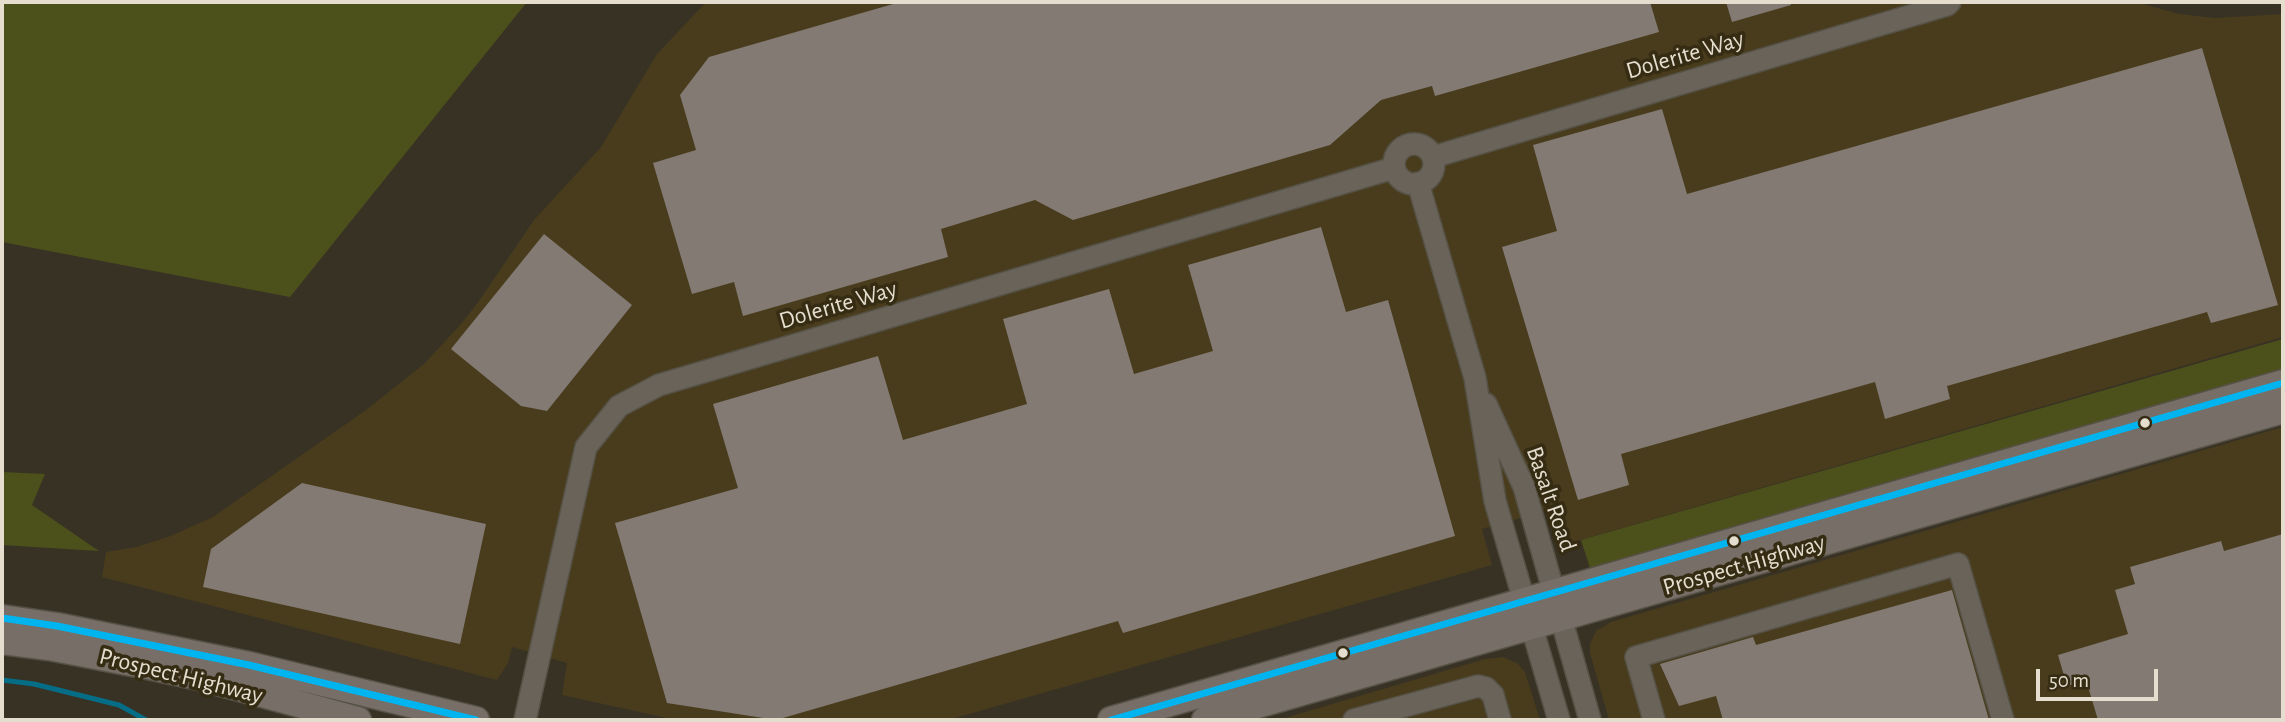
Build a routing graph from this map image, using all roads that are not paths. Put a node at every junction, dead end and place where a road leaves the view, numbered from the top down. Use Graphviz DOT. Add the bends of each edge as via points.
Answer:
graph roads {
  1 [pos="1950,2"];
  2 [pos="1433,157"];
  3 [pos="1394,168"];
  4 [pos="1418,183"];
  5 [pos="1475,378"];
  6 [pos="2283,383"];
  7 [pos="2283,410"];
  8 [pos="1557,605"];
  9 [pos="1528,614"];
  10 [pos="2,618"];
  11 [pos="2,641"];
  12 [pos="358,720"];
  13 [pos="476,720"];
  14 [pos="525,720"];
  15 [pos="1111,720"];
  16 [pos="1205,720"];
  17 [pos="1354,720"];
  18 [pos="1500,720"];
  19 [pos="1559,720"];
  20 [pos="1590,720"];
  21 [pos="1654,720"];
  22 [pos="2003,720"];
  1 -- 2 [label="street, Dolerite Way"];
  2 -- 3 [label="street" via="1424,147 1405,145 1396,155"];
  2 -- 4 [label="street" via="1433,171"];
  3 -- 4 [label="street" via="1400,178"];
  3 -- 14 [label="street, Dolerite Way" via="659,385 619,406 586,447"];
  4 -- 5 [label="street, Basalt Road"];
  5 -- 8 [label="street, Basalt Road" via="1524,487"];
  5 -- 9 [label="street, Basalt Road" via="1494,501"];
  6 -- 8 [label="main road, Prospect Highway"];
  7 -- 8 [label="main road, Prospect Highway"];
  8 -- 9 [label="main road, Prospect Highway"];
  8 -- 20 [label="street, Basalt Road"];
  9 -- 15 [label="main road, Prospect Highway"];
  9 -- 16 [label="main road, Prospect Highway"];
  9 -- 19 [label="street, Basalt Road"];
  10 -- 13 [label="main road, Prospect Highway" via="249,665"];
  11 -- 12 [label="main road, Prospect Highway" via="136,663"];
  17 -- 18 [label="street" via="1478,685 1493,695"];
  21 -- 22 [label="street" via="1636,657 1958,564"];
}
